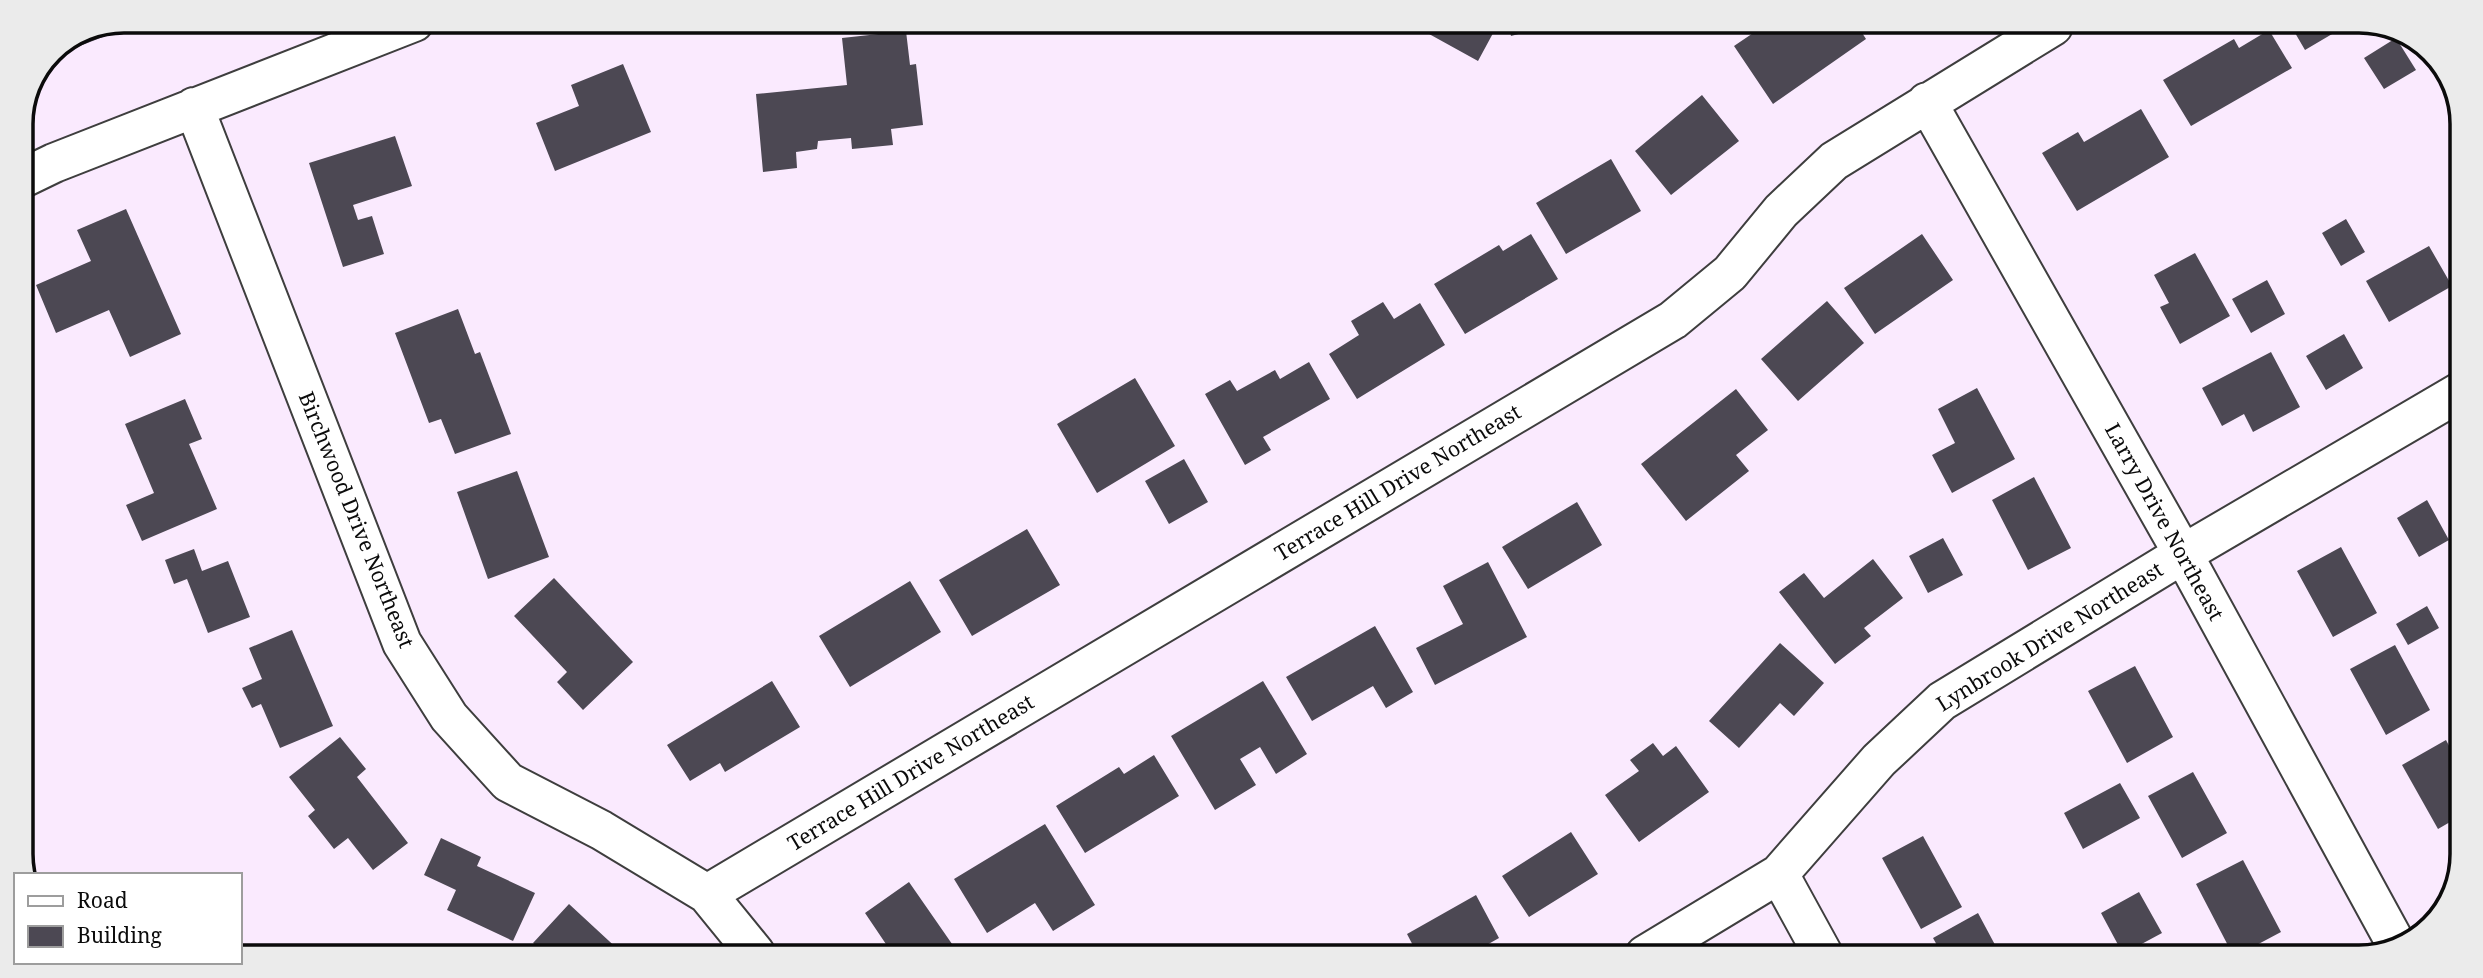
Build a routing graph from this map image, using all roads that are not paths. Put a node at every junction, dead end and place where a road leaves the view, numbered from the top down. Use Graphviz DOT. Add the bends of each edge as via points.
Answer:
graph roads {
  1 [pos="386,33"];
  2 [pos="2041,33"];
  3 [pos="1927,102"];
  4 [pos="194,107"];
  5 [pos="33,173"];
  6 [pos="2450,398"];
  7 [pos="2183,554"];
  8 [pos="1779,874"];
  9 [pos="707,894"];
  10 [pos="2393,938"];
  11 [pos="748,945"];
  12 [pos="1662,945"];
  13 [pos="1818,945"];
  1 -- 4 [label="street"];
  2 -- 3 [label="street, Terrace Hill Drive Northeast"];
  3 -- 7 [label="street, Larry Drive Northeast"];
  3 -- 9 [label="street, Terrace Hill Drive Northeast" via="1834,161 1781,211 1730,273 1673,320"];
  4 -- 5 [label="street"];
  4 -- 9 [label="street, Birchwood Drive Northeast" via="402,643 449,717 508,782 601,830"];
  6 -- 7 [label="street, Lynbrook Drive Northeast"];
  7 -- 8 [label="street, Lynbrook Drive Northeast" via="1942,701 1879,760"];
  7 -- 10 [label="street, Larry Drive Northeast"];
  8 -- 12 [label="street, Lynbrook Drive Northeast"];
  8 -- 13 [label="street"];
  9 -- 11 [label="street, Birchwood Drive Northeast"];
}
